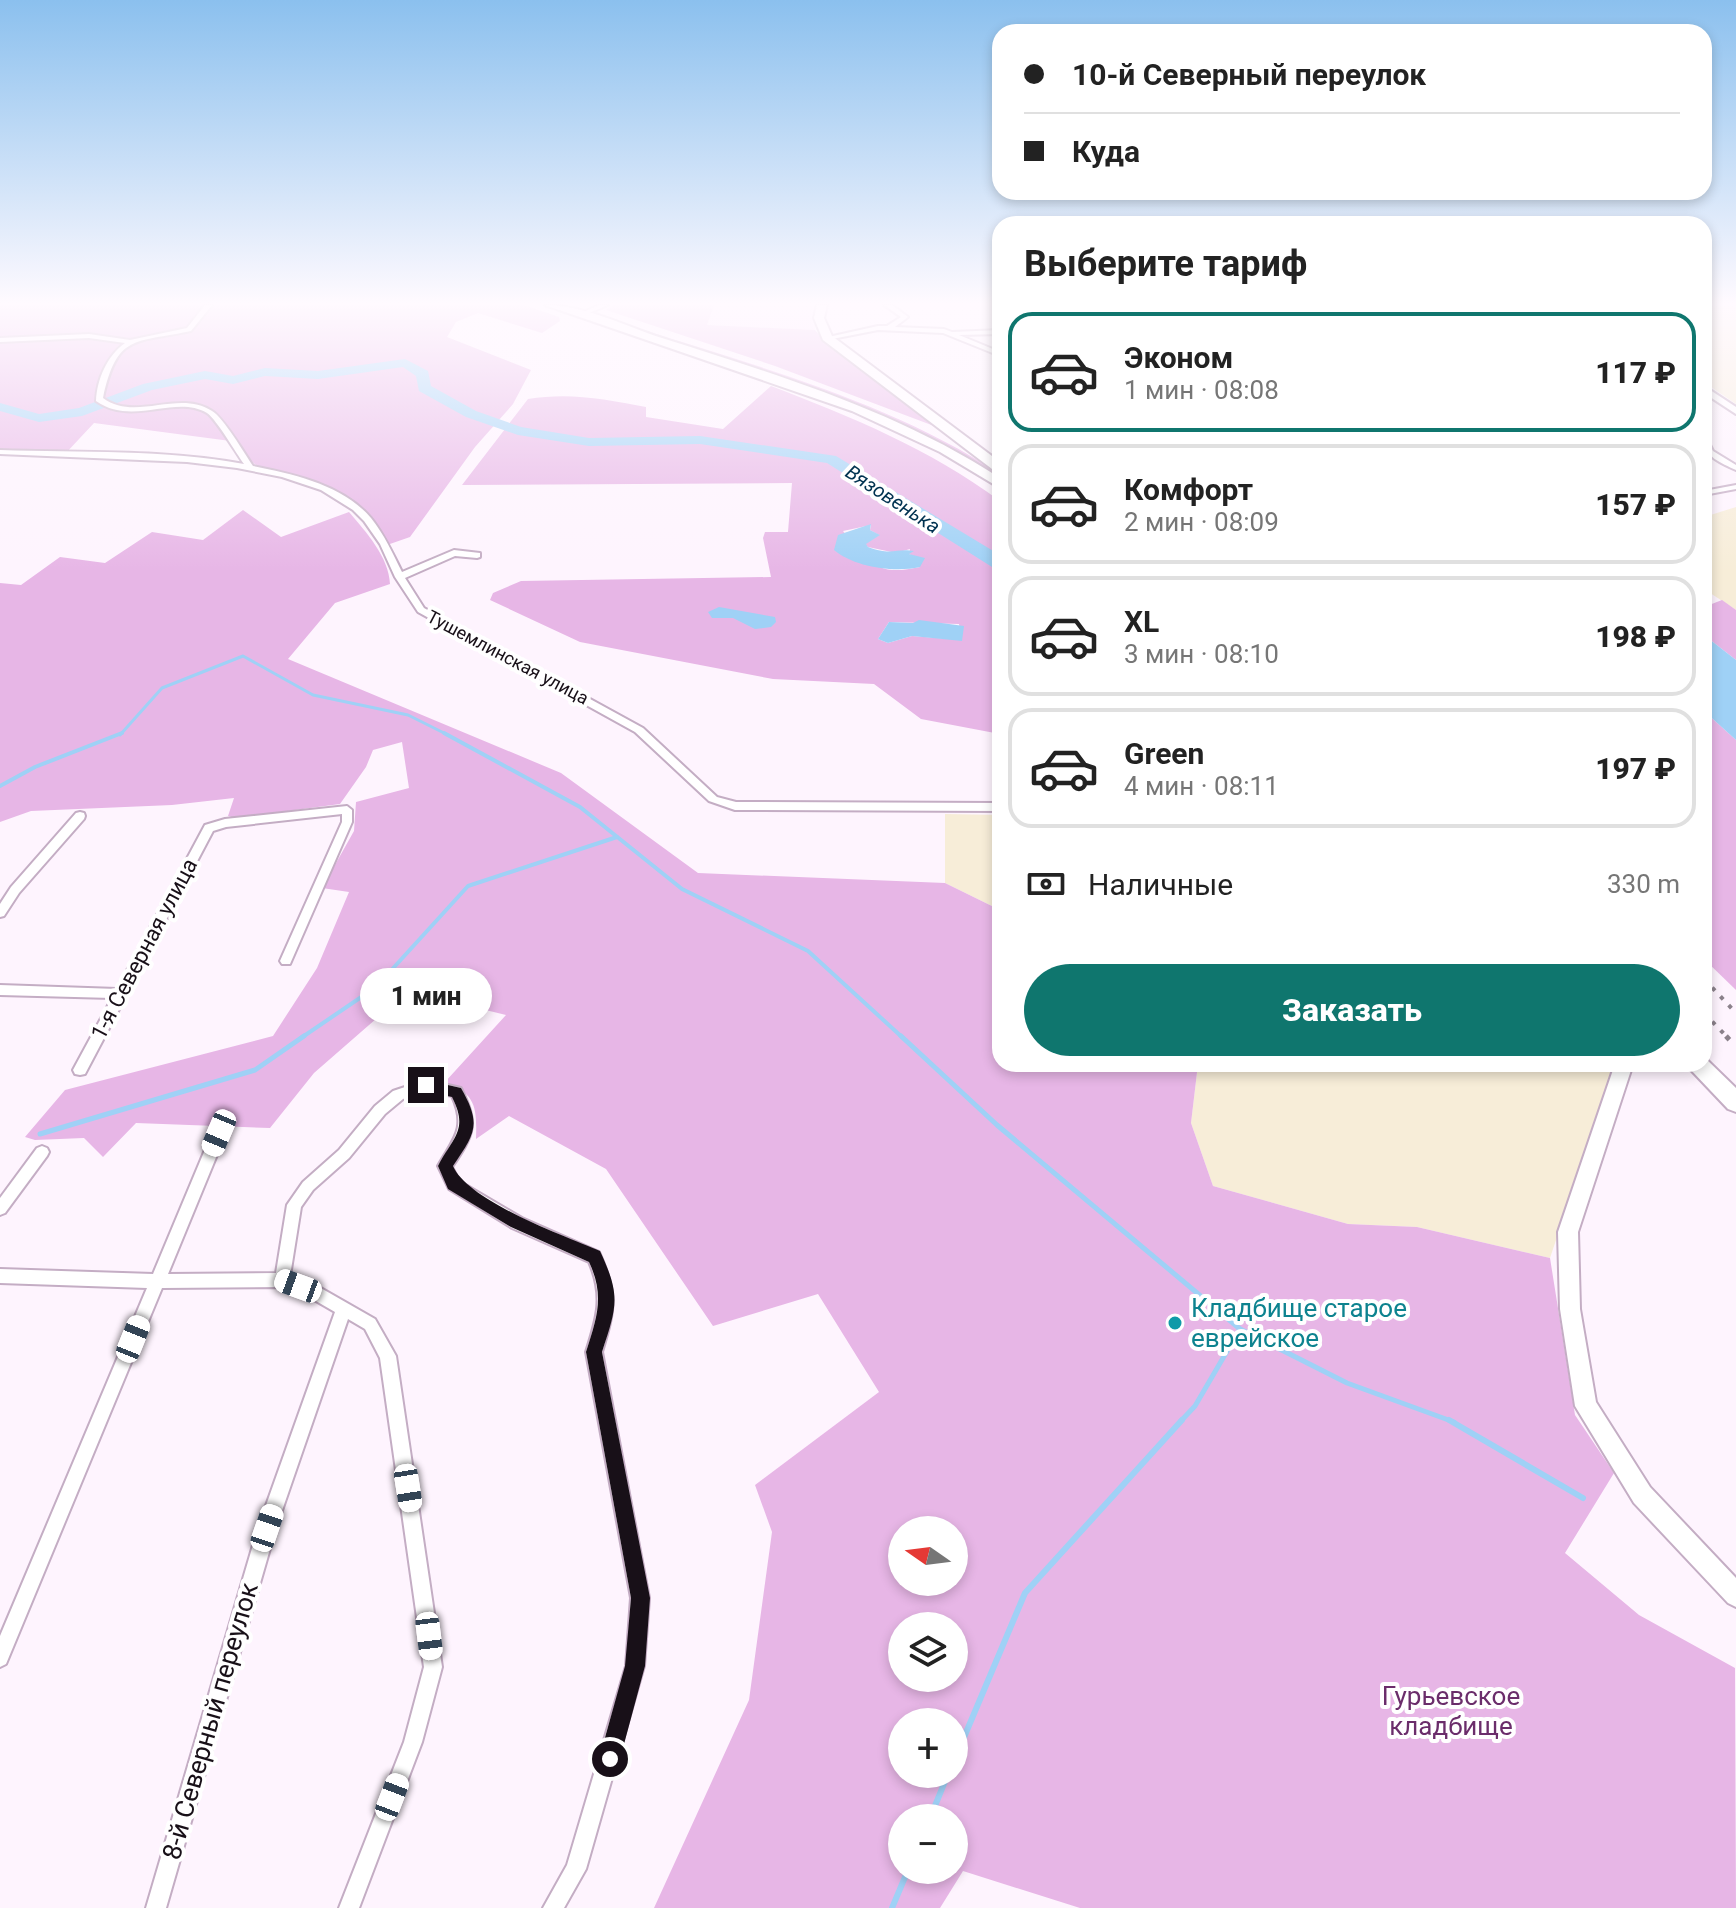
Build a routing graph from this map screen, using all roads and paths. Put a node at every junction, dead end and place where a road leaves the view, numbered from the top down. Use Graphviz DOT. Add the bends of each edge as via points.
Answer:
graph roads {
  1 [pos="100,394"];
  2 [pos="817,394"];
  3 [pos="840,394"];
  4 [pos="901,394"];
  5 [pos="1712,394"];
  6 [pos="1736,411"];
  7 [pos="0,452"];
  8 [pos="1712,453"];
  9 [pos="992,463"];
  10 [pos="992,464"];
  11 [pos="249,466"];
  12 [pos="1736,468"];
  13 [pos="992,479"];
  14 [pos="1736,487"];
  15 [pos="1712,492"];
  16 [pos="477,555"];
  17 [pos="399,577"];
  18 [pos="992,807"];
  19 [pos="80,816"];
  20 [pos="0,913"];
  21 [pos="286,961"];
  22 [pos="0,990"];
  23 [pos="119,994"];
  24 [pos="80,1070"];
  25 [pos="1621,1072"];
  26 [pos="1707,1072"];
  27 [pos="1736,1103"];
  28 [pos="219,1133"];
  29 [pos="42,1152"];
  30 [pos="0,1209"];
  31 [pos="0,1276"];
  32 [pos="282,1280"];
  33 [pos="157,1281"];
  34 [pos="344,1308"];
  35 [pos="1736,1595"];
  36 [pos="0,1658"];
  37 [pos="156,1908"];
  38 [pos="349,1908"];
  39 [pos="553,1908"];
  1 -- 11 [label="street" via="102,403 123,410 203,408"];
  2 -- 13 [label="main road" via="933,442"];
  3 -- 10 [label="main road" via="938,434"];
  4 -- 9 [label="main road"];
  5 -- 6 [label="street"];
  7 -- 11 [label="street, Тушемлинская улица"];
  8 -- 12 [label="street"];
  11 -- 17 [label="street, Тушемлинская улица" via="292,476 355,507 377,529"];
  14 -- 15 [label="street"];
  16 -- 17 [label="street" via="454,553"];
  17 -- 18 [label="street, Тушемлинская улица" via="421,610 639,730 724,804"];
  19 -- 20 [label="street"];
  21 -- 23 [label="street, 1-я Северная улица" via="347,822 347,810 209,828"];
  22 -- 23 [label="street"];
  23 -- 24 [label="street, 1-я Северная улица"];
  25 -- 35 [label="street" via="1568,1232 1570,1309 1586,1406 1642,1495"];
  26 -- 27 [label="main road"];
  28 -- 33 [label="street"];
  29 -- 30 [label="street"];
  31 -- 33 [label="street"];
  32 -- 33 [label="street"];
  32 -- 34 [label="street"];
  32 -- 39 [label="street" via="294,1205 380,1110 398,1095 426,1085 456,1092 467,1111 467,1133 445,1166 454,1185 517,1223 594,1257 607,1284 605,1316 594,1352 640,1598 635,1666 576,1869"];
  33 -- 36 [label="street"];
  34 -- 37 [label="street, 8-й Северный переулок" via="267,1528"];
  34 -- 38 [label="street" via="370,1324 388,1356 433,1667 413,1742"];
}
